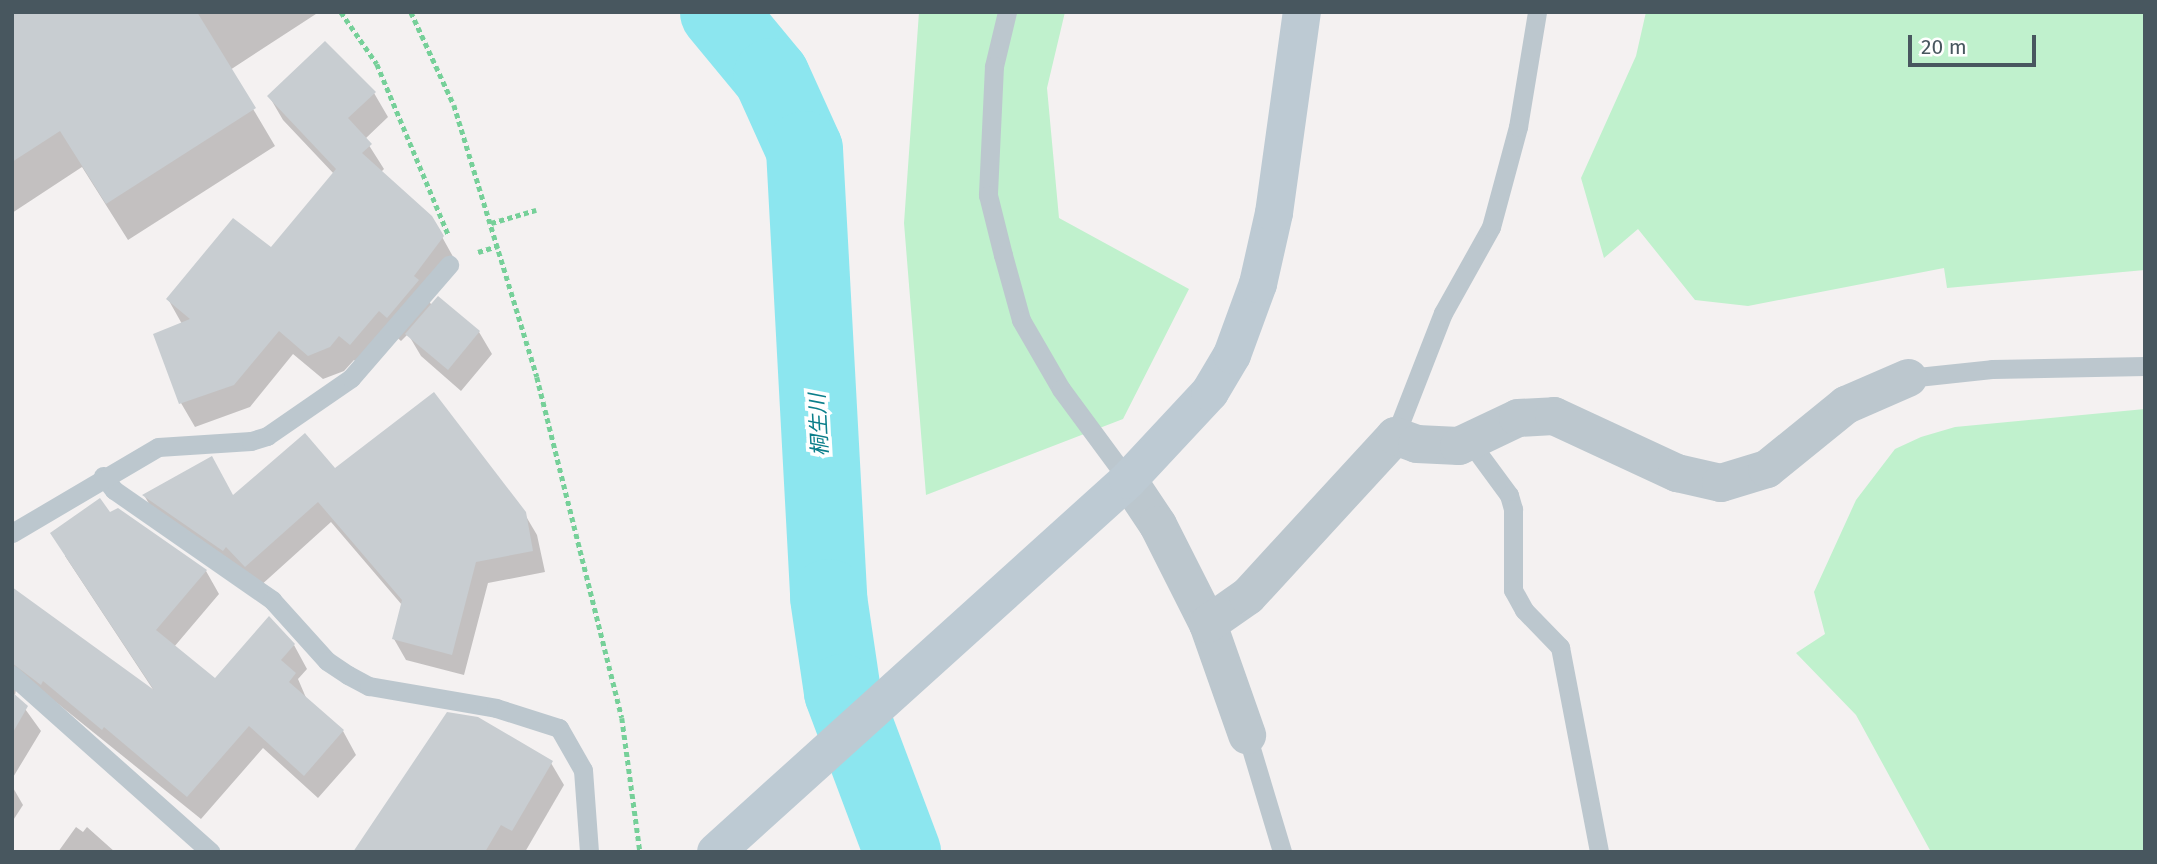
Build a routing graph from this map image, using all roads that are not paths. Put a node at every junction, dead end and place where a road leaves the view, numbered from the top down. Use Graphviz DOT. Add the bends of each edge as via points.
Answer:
graph roads {
  1 [pos="1007,12"];
  2 [pos="1302,12"];
  3 [pos="1536,12"];
  4 [pos="449,265"];
  5 [pos="2145,366"];
  6 [pos="1908,378"];
  7 [pos="1395,436"];
  8 [pos="1470,442"];
  9 [pos="103,476"];
  10 [pos="1119,488"];
  11 [pos="12,533"];
  12 [pos="1208,624"];
  13 [pos="12,675"];
  14 [pos="1247,735"];
  15 [pos="211,852"];
  16 [pos="589,852"];
  17 [pos="716,852"];
  18 [pos="1282,852"];
  19 [pos="1599,852"];
  1 -- 10 [label="lane" via="994,66 988,195 1021,320"];
  2 -- 10 [label="street" via="1274,213 1258,284 1232,355 1184,424"];
  3 -- 7 [label="lane" via="1518,127 1491,227 1443,313"];
  4 -- 9 [label="lane" via="351,378 267,436 158,447"];
  5 -- 6 [label="lane" via="1992,369"];
  6 -- 8 [label="street" via="1846,405 1767,469 1744,480 1721,483 1677,473 1554,416 1518,418"];
  7 -- 8 [label="street" via="1438,447"];
  7 -- 12 [label="street" via="1248,596"];
  8 -- 19 [label="lane" via="1509,495 1513,590 1524,610 1560,648"];
  9 -- 11 [label="lane"];
  9 -- 16 [label="lane" via="114,490 272,600 327,661 348,676 369,686 495,708 559,728 583,770"];
  10 -- 12 [label="street" via="1158,526"];
  10 -- 17 [label="street"];
  12 -- 14 [label="street"];
  13 -- 15 [label="lane"];
  14 -- 18 [label="lane"];
}
